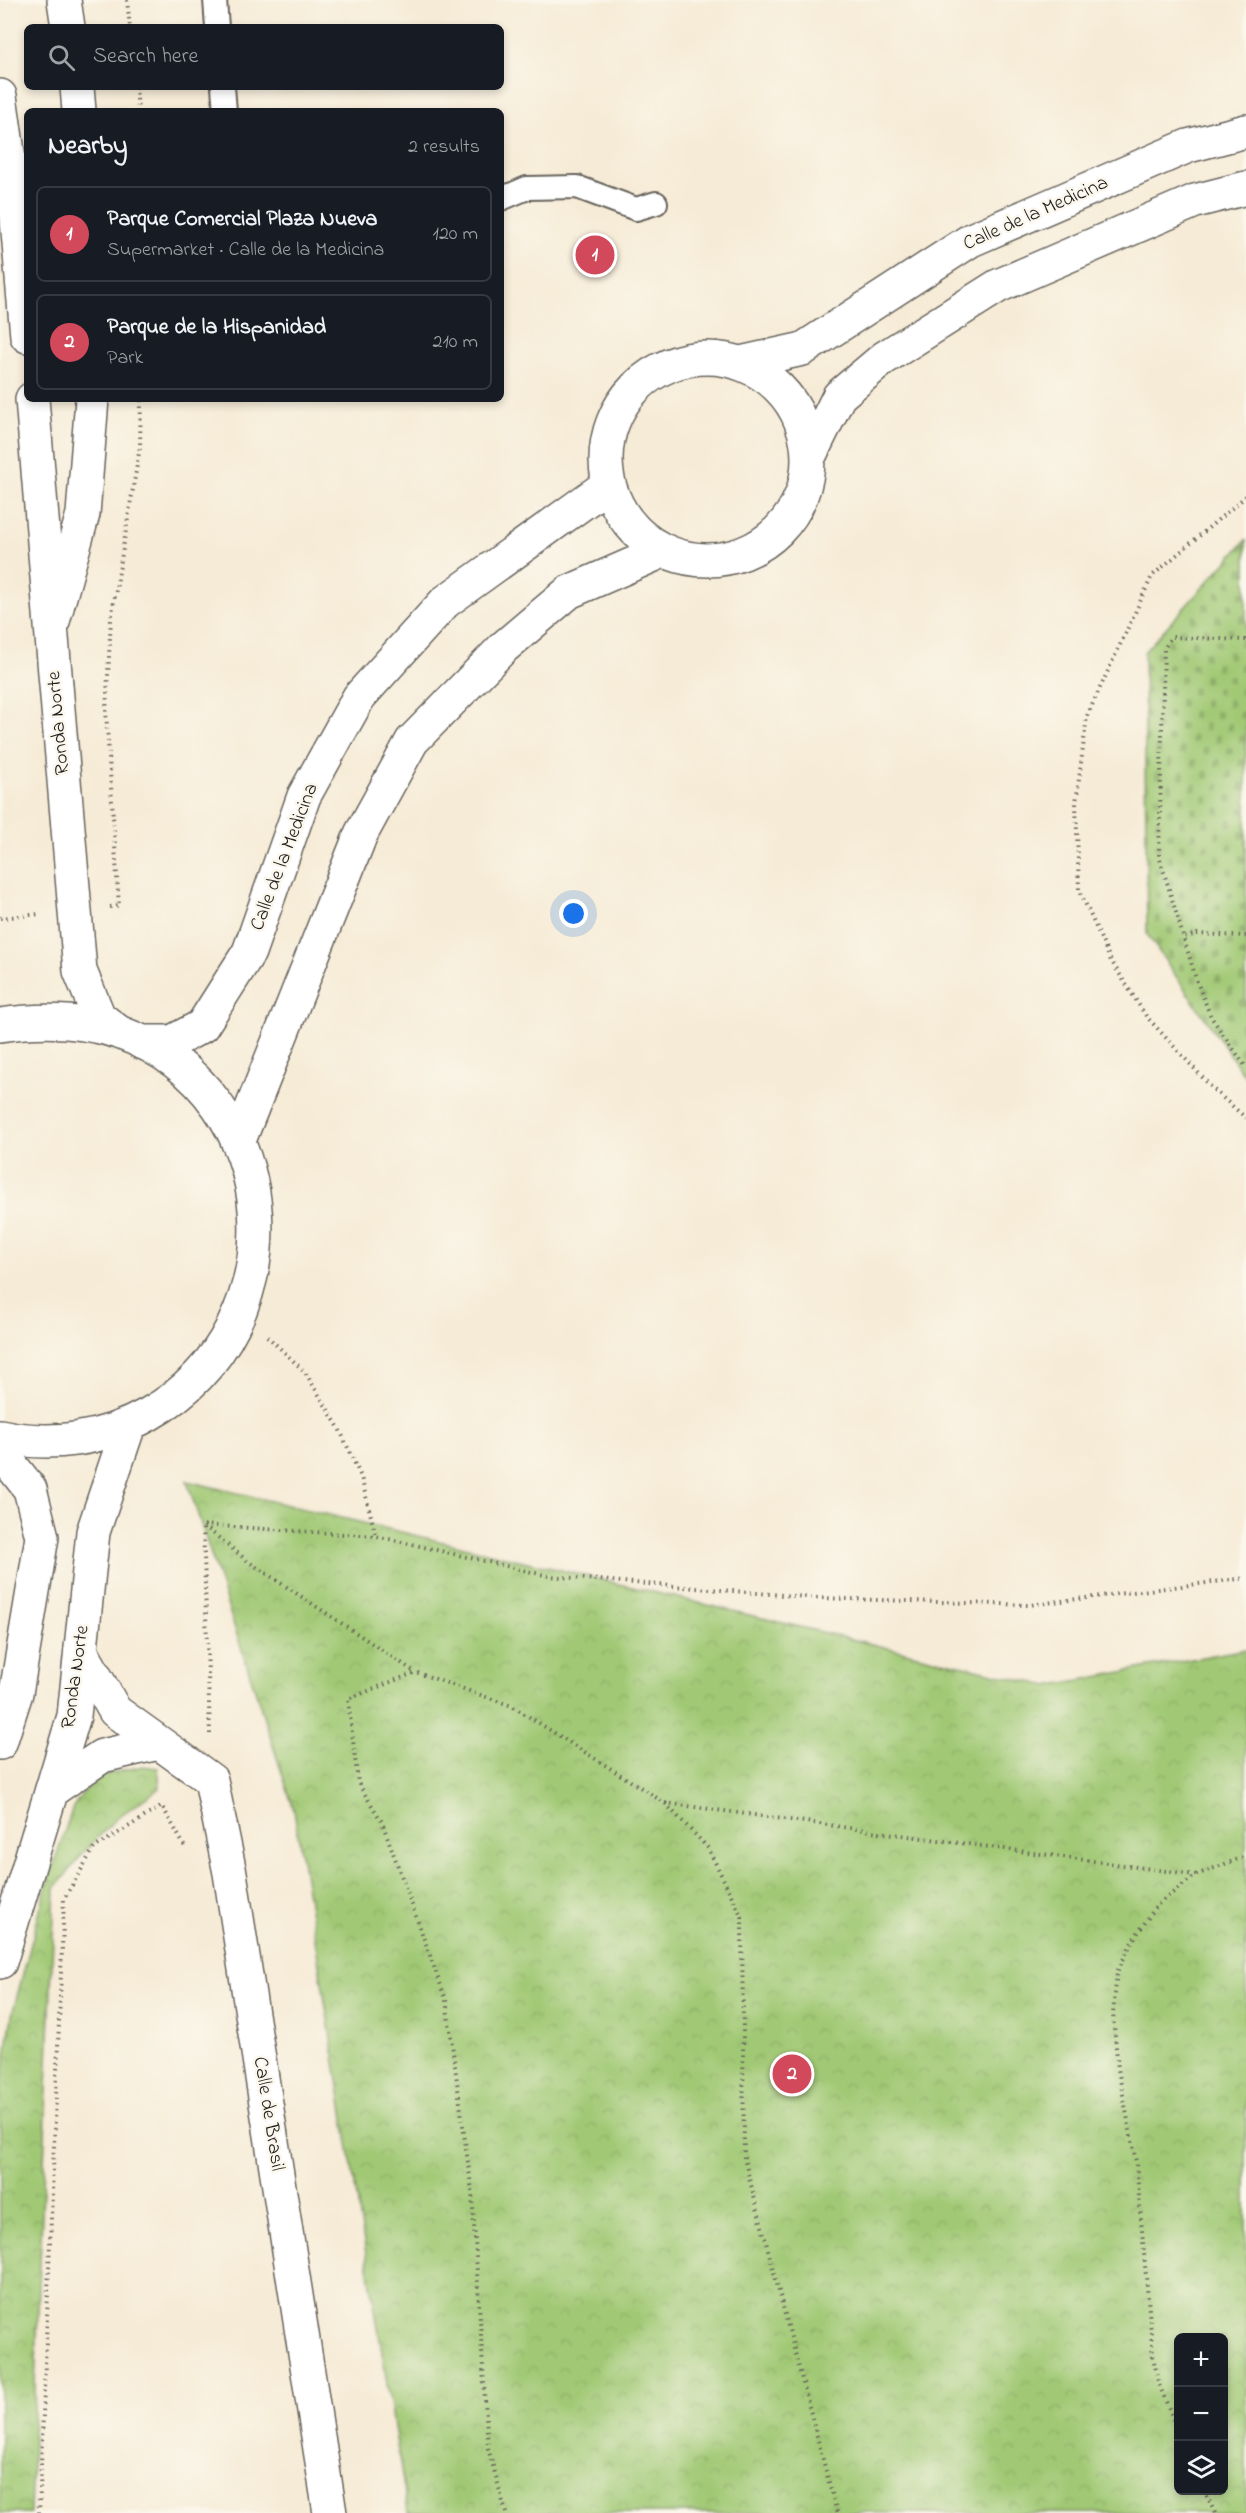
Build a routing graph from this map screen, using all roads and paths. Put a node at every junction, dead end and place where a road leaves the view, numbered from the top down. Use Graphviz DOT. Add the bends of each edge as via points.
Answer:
graph roads {
  1 [pos="64,0"];
  2 [pos="127,0"];
  3 [pos="215,0"];
  4 [pos="68,24"];
  5 [pos="130,24"];
  6 [pos="217,24"];
  7 [pos="77,90"];
  8 [pos="136,90"];
  9 [pos="223,90"];
  10 [pos="0,96"];
  11 [pos="79,108"];
  12 [pos="138,108"];
  13 [pos="225,108"];
  14 [pos="1246,131"];
  15 [pos="1246,188"];
  16 [pos="504,197"];
  17 [pos="656,203"];
  18 [pos="24,301"];
  19 [pos="741,363"];
  20 [pos="32,402"];
  21 [pos="92,402"];
  22 [pos="141,402"];
  23 [pos="809,457"];
  24 [pos="609,484"];
  25 [pos="1246,496"];
  26 [pos="663,551"];
  27 [pos="51,627"];
  28 [pos="1246,640"];
  29 [pos="75,912"];
  30 [pos="0,918"];
  31 [pos="1246,936"];
  32 [pos="1185,937"];
  33 [pos="0,1025"];
  34 [pos="130,1037"];
  35 [pos="1246,1067"];
  36 [pos="1246,1118"];
  37 [pos="238,1143"];
  38 [pos="243,1307"];
  39 [pos="129,1425"];
  40 [pos="0,1436"];
  41 [pos="0,1450"];
  42 [pos="202,1525"];
  43 [pos="376,1536"];
  44 [pos="1246,1578"];
  45 [pos="81,1651"];
  46 [pos="416,1672"];
  47 [pos="0,1743"];
  48 [pos="159,1743"];
  49 [pos="211,1780"];
  50 [pos="52,1790"];
  51 [pos="665,1803"];
  52 [pos="224,1842"];
  53 [pos="1246,1856"];
  54 [pos="1197,1875"];
  55 [pos="0,1962"];
  56 [pos="1174,2419"];
  57 [pos="1206,2495"];
  58 [pos="39,2513"];
  59 [pos="330,2513"];
  60 [pos="506,2513"];
  61 [pos="837,2513"];
  62 [pos="1215,2513"];
  1 -- 4 [label="main road"];
  2 -- 5 [label="path"];
  3 -- 6 [label="lane"];
  7 -- 11 [label="main road"];
  8 -- 12 [label="path"];
  9 -- 13 [label="lane"];
  10 -- 18 [label="main road"];
  14 -- 19 [label="main road, Calle de la Medicina" via="1188,146 971,240 803,349"];
  15 -- 23 [label="main road" via="1195,201 998,286 884,358 839,396"];
  16 -- 17 [label="lane" via="527,188 578,187 636,208"];
  19 -- 23 [label="main road" via="759,371 789,399 800,417"];
  19 -- 24 [label="main road" via="712,357 686,360 661,369 639,384 621,405 610,430 606,457"];
  20 -- 27 [label="main road, Ronda Norte"];
  21 -- 27 [label="main road" via="83,514"];
  22 -- 29 [label="path" via="140,447 111,619 106,712 118,906"];
  23 -- 26 [label="main road" via="799,502 788,522 762,545 730,559 696,561"];
  24 -- 26 [label="main road" via="620,512 638,534"];
  24 -- 34 [label="main road, Calle de la Medicina" via="445,602 359,697 304,795 249,952 201,1026 172,1042"];
  25 -- 36 [label="path" via="1152,576 1087,716 1076,802 1079,889 1110,959 1146,1016 1214,1090"];
  26 -- 37 [label="main road" via="569,592 504,647 412,741 361,834"];
  27 -- 29 [label="main road, Ronda Norte"];
  28 -- 32 [label="path" via="1171,638 1162,658 1159,856"];
  29 -- 30 [label="path"];
  29 -- 34 [label="main road, Ronda Norte" via="80,971 99,1017"];
  31 -- 32 [label="path"];
  32 -- 35 [label="path" via="1211,1017"];
  33 -- 34 [label="main road, Ronda Norte" via="38,1020 80,1022"];
  34 -- 37 [label="main road, Ronda Norte" via="171,1060 198,1084 220,1111"];
  37 -- 38 [label="main road, Ronda Norte" via="251,1182 257,1225 254,1266"];
  38 -- 39 [label="main road, Ronda Norte" via="224,1345 198,1377 165,1404"];
  38 -- 43 [label="path" via="272,1342 305,1372 339,1428 361,1477"];
  39 -- 40 [label="main road, Ronda Norte" via="73,1440 43,1442"];
  39 -- 45 [label="main road, Ronda Norte" via="93,1532"];
  41 -- 47 [label="main road" via="30,1489 42,1537 16,1693"];
  42 -- 43 [label="path"];
  42 -- 46 [label="path" via="249,1562"];
  42 -- 49 [label="path"];
  43 -- 44 [label="path" via="549,1576 819,1599 1029,1605"];
  45 -- 48 [label="main road" via="115,1711"];
  45 -- 50 [label="main road, Ronda Norte" via="74,1716"];
  46 -- 51 [label="path" via="512,1706"];
  46 -- 60 [label="path" via="348,1699 358,1783 382,1822 446,2000 472,2192 488,2448"];
  48 -- 49 [label="main road"];
  48 -- 50 [label="main road" via="102,1756"];
  49 -- 52 [label="main road, Calle de Brasil"];
  50 -- 55 [label="main road, Ronda Norte"];
  51 -- 54 [label="path"];
  51 -- 61 [label="path" via="708,1848 742,1917 744,2158"];
  52 -- 58 [label="path" via="188,1852 162,1806 94,1848 64,1899"];
  52 -- 59 [label="main road, Calle de Brasil"];
  53 -- 54 [label="path"];
  54 -- 56 [label="path" via="1157,1905 1132,1940 1117,1972 1113,2014 1136,2162 1153,2356 1158,2382"];
  57 -- 62 [label="path"];
}
